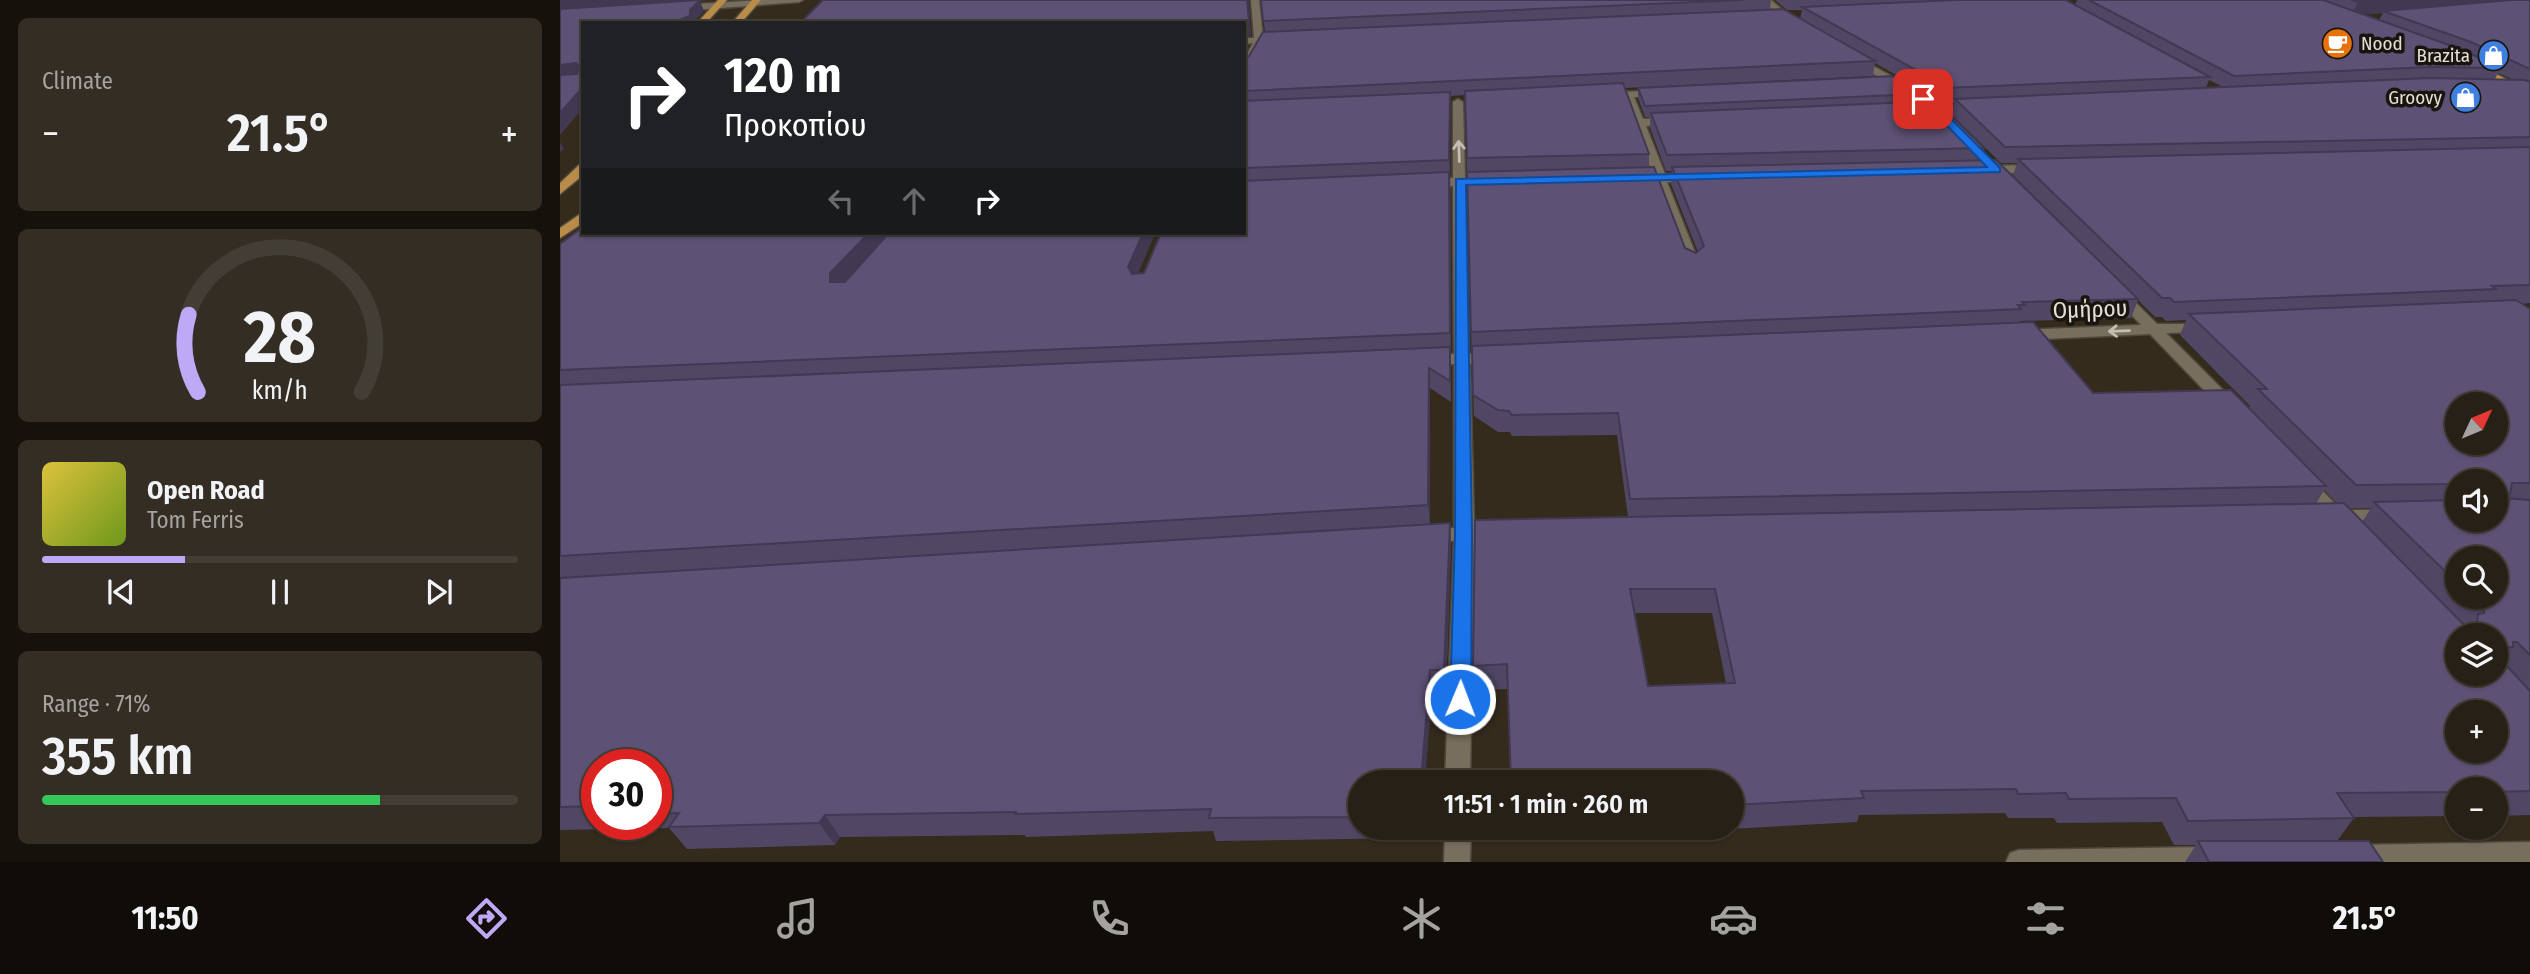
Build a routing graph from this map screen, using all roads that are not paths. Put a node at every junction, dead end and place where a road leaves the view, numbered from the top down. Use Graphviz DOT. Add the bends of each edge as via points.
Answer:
graph roads {
  1 [pos="799,0"];
  2 [pos="1255,0"];
  3 [pos="1766,0"];
  4 [pos="755,1"];
  5 [pos="720,3"];
  6 [pos="672,8"];
  7 [pos="703,21"];
  8 [pos="738,21"];
  9 [pos="1804,30"];
  10 [pos="1286,39"];
  11 [pos="1246,41"];
  12 [pos="1259,41"];
  13 [pos="1837,49"];
  14 [pos="2460,60"];
  15 [pos="1246,65"];
  16 [pos="1891,81"];
  17 [pos="1863,82"];
  18 [pos="2488,86"];
  19 [pos="2527,91"];
  20 [pos="1669,92"];
  21 [pos="1628,94"];
  22 [pos="1589,96"];
  23 [pos="1458,102"];
  24 [pos="1943,109"];
  25 [pos="1909,110"];
  26 [pos="1680,121"];
  27 [pos="1639,123"];
  28 [pos="1953,126"];
  29 [pos="1979,152"];
  30 [pos="2051,169"];
  31 [pos="581,170"];
  32 [pos="1996,170"];
  33 [pos="1969,171"];
  34 [pos="1713,177"];
  35 [pos="1658,178"];
  36 [pos="1619,179"];
  37 [pos="1500,181"];
  38 [pos="1460,182"];
  39 [pos="1406,184"];
  40 [pos="563,185"];
  41 [pos="2015,189"];
  42 [pos="581,219"];
  43 [pos="560,234"];
  44 [pos="1693,265"];
  45 [pos="2108,282"];
  46 [pos="2224,326"];
  47 [pos="2154,329"];
  48 [pos="2002,336"];
  49 [pos="1517,357"];
  50 [pos="1462,359"];
  51 [pos="1406,361"];
  52 [pos="2241,418"];
  53 [pos="2288,467"];
  54 [pos="2308,516"];
  55 [pos="2336,516"];
  56 [pos="2403,516"];
  57 [pos="1519,533"];
  58 [pos="1464,534"];
  59 [pos="2355,535"];
  60 [pos="1408,537"];
  61 [pos="1458,770"];
  62 [pos="1458,840"];
  63 [pos="2530,854"];
  64 [pos="2336,857"];
  65 [pos="2240,859"];
  66 [pos="1457,862"];
  67 [pos="2018,862"];
  1 -- 4 [label="street"];
  2 -- 12 [label="street"];
  3 -- 9 [label="street"];
  4 -- 5 [label="street"];
  4 -- 8 [label="main road"];
  5 -- 6 [label="street"];
  5 -- 7 [label="main road"];
  10 -- 12 [label="street"];
  11 -- 12 [label="street"];
  12 -- 15 [label="street"];
  13 -- 16 [label="street"];
  14 -- 19 [label="main road"];
  16 -- 17 [label="street"];
  16 -- 24 [label="street"];
  18 -- 19 [label="street"];
  20 -- 21 [label="street"];
  21 -- 22 [label="street"];
  21 -- 27 [label="street"];
  38 -- 23 [label="street, one-way"];
  24 -- 25 [label="street"];
  24 -- 28 [label="street"];
  26 -- 27 [label="street"];
  27 -- 35 [label="street"];
  29 -- 32 [label="street"];
  30 -- 32 [label="street"];
  31 -- 40 [label="main road"];
  32 -- 33 [label="street"];
  32 -- 41 [label="street"];
  34 -- 35 [label="street"];
  35 -- 36 [label="street"];
  35 -- 44 [label="street"];
  37 -- 38 [label="street"];
  38 -- 39 [label="street"];
  38 -- 50 [label="street"];
  42 -- 43 [label="main road"];
  45 -- 47 [label="street"];
  46 -- 47 [label="street, Ομήρου"];
  47 -- 48 [label="street, Ομήρου, one-way"];
  47 -- 52 [label="street"];
  49 -- 50 [label="street"];
  50 -- 51 [label="street"];
  50 -- 58 [label="street"];
  53 -- 55 [label="street"];
  54 -- 55 [label="street"];
  55 -- 56 [label="street"];
  55 -- 59 [label="street"];
  57 -- 58 [label="street"];
  58 -- 60 [label="street"];
  58 -- 61 [label="street"];
  62 -- 66 [label="street"];
  63 -- 64 [label="street"];
  65 -- 67 [label="street"];
}
